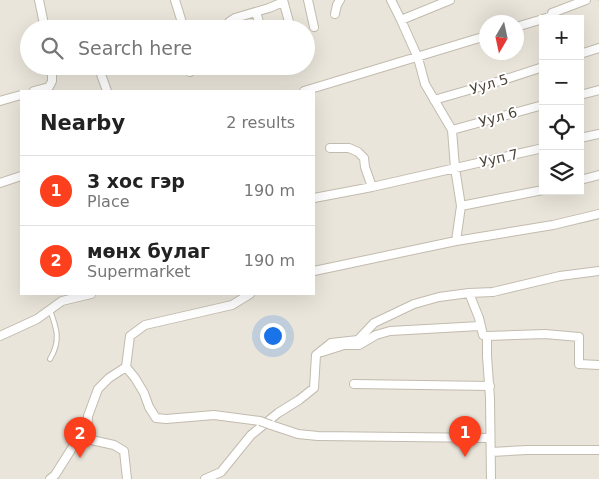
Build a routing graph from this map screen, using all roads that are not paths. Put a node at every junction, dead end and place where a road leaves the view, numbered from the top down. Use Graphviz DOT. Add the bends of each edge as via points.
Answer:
graph roads {
  1 [pos="40,0"];
  2 [pos="175,0"];
  3 [pos="308,0"];
  4 [pos="340,0"];
  5 [pos="391,0"];
  6 [pos="450,0"];
  7 [pos="586,0"];
  8 [pos="283,1"];
  9 [pos="256,12"];
  10 [pos="335,14"];
  11 [pos="552,15"];
  12 [pos="43,20"];
  13 [pos="181,20"];
  14 [pos="232,20"];
  15 [pos="258,20"];
  16 [pos="288,20"];
  17 [pos="313,20"];
  18 [pos="402,20"];
  19 [pos="539,20"];
  20 [pos="524,25"];
  21 [pos="479,38"];
  22 [pos="599,48"];
  23 [pos="584,53"];
  24 [pos="418,58"];
  25 [pos="539,68"];
  26 [pos="52,75"];
  27 [pos="101,75"];
  28 [pos="38,90"];
  29 [pos="107,90"];
  30 [pos="307,90"];
  31 [pos="599,90"];
  32 [pos="584,93"];
  33 [pos="20,95"];
  34 [pos="434,100"];
  35 [pos="0,101"];
  36 [pos="540,105"];
  37 [pos="452,130"];
  38 [pos="599,134"];
  39 [pos="584,137"];
  40 [pos="330,148"];
  41 [pos="539,149"];
  42 [pos="455,168"];
  43 [pos="599,175"];
  44 [pos="20,176"];
  45 [pos="584,179"];
  46 [pos="0,183"];
  47 [pos="372,187"];
  48 [pos="539,191"];
  49 [pos="315,198"];
  50 [pos="461,206"];
  51 [pos="599,214"];
  52 [pos="456,241"];
  53 [pos="315,271"];
  54 [pos="599,271"];
  55 [pos="469,293"];
  56 [pos="87,295"];
  57 [pos="248,295"];
  58 [pos="50,310"];
  59 [pos="480,326"];
  60 [pos="0,336"];
  61 [pos="487,336"];
  62 [pos="320,352"];
  63 [pos="50,359"];
  64 [pos="599,364"];
  65 [pos="126,367"];
  66 [pos="354,384"];
  67 [pos="490,386"];
  68 [pos="490,438"];
  69 [pos="86,439"];
  70 [pos="599,450"];
  71 [pos="491,452"];
  72 [pos="50,479"];
  73 [pos="127,479"];
  74 [pos="206,479"];
  75 [pos="491,479"];
  1 -- 12 [label="street"];
  2 -- 13 [label="street"];
  3 -- 17 [label="street"];
  4 -- 10 [label="street"];
  5 -- 18 [label="street"];
  6 -- 18 [label="street"];
  7 -- 11 [label="street"];
  8 -- 9 [label="street"];
  8 -- 16 [label="street"];
  9 -- 14 [label="street"];
  9 -- 15 [label="street"];
  18 -- 24 [label="street"];
  19 -- 20 [label="street"];
  21 -- 24 [label="street"];
  22 -- 23 [label="street"];
  24 -- 30 [label="street"];
  24 -- 34 [label="street" via="425,84"];
  25 -- 34 [label="street, Уул 5"];
  26 -- 28 [label="street" via="49,87"];
  27 -- 29 [label="street"];
  31 -- 32 [label="street"];
  33 -- 35 [label="street"];
  34 -- 37 [label="street"];
  36 -- 37 [label="street, Уул 6"];
  37 -- 42 [label="street"];
  38 -- 39 [label="street"];
  40 -- 47 [label="street" via="349,148 358,152 364,158"];
  41 -- 42 [label="street, Ууп 7"];
  42 -- 47 [label="street, Ууп 7"];
  42 -- 50 [label="street"];
  43 -- 45 [label="street"];
  44 -- 46 [label="street"];
  47 -- 49 [label="street, Ууп 7"];
  48 -- 50 [label="street"];
  50 -- 52 [label="street"];
  51 -- 52 [label="street"];
  52 -- 53 [label="street"];
  54 -- 55 [label="street" via="560,276 493,292"];
  55 -- 59 [label="street" via="480,318"];
  55 -- 62 [label="street" via="414,304 374,323 358,340 331,343"];
  56 -- 58 [label="street" via="62,301"];
  57 -- 65 [label="street" via="232,305 145,325 130,336"];
  58 -- 60 [label="street"];
  58 -- 63 [label="lane" via="57,329 57,345"];
  59 -- 61 [label="street" via="483,335"];
  59 -- 62 [label="street" via="390,331 359,345 344,345"];
  61 -- 64 [label="street" via="545,334 579,337 579,364"];
  61 -- 67 [label="street"];
  62 -- 74 [label="street" via="316,355 314,388 251,435 221,472"];
  65 -- 68 [label="street, bridge" via="156,418 214,415 260,421 298,434 318,436"];
  65 -- 69 [label="street" via="98,389 88,416"];
  66 -- 67 [label="street"];
  67 -- 68 [label="street"];
  68 -- 71 [label="street"];
  69 -- 72 [label="street" via="74,445"];
  69 -- 73 [label="street" via="124,451"];
  70 -- 71 [label="street"];
  71 -- 75 [label="street"];
}
